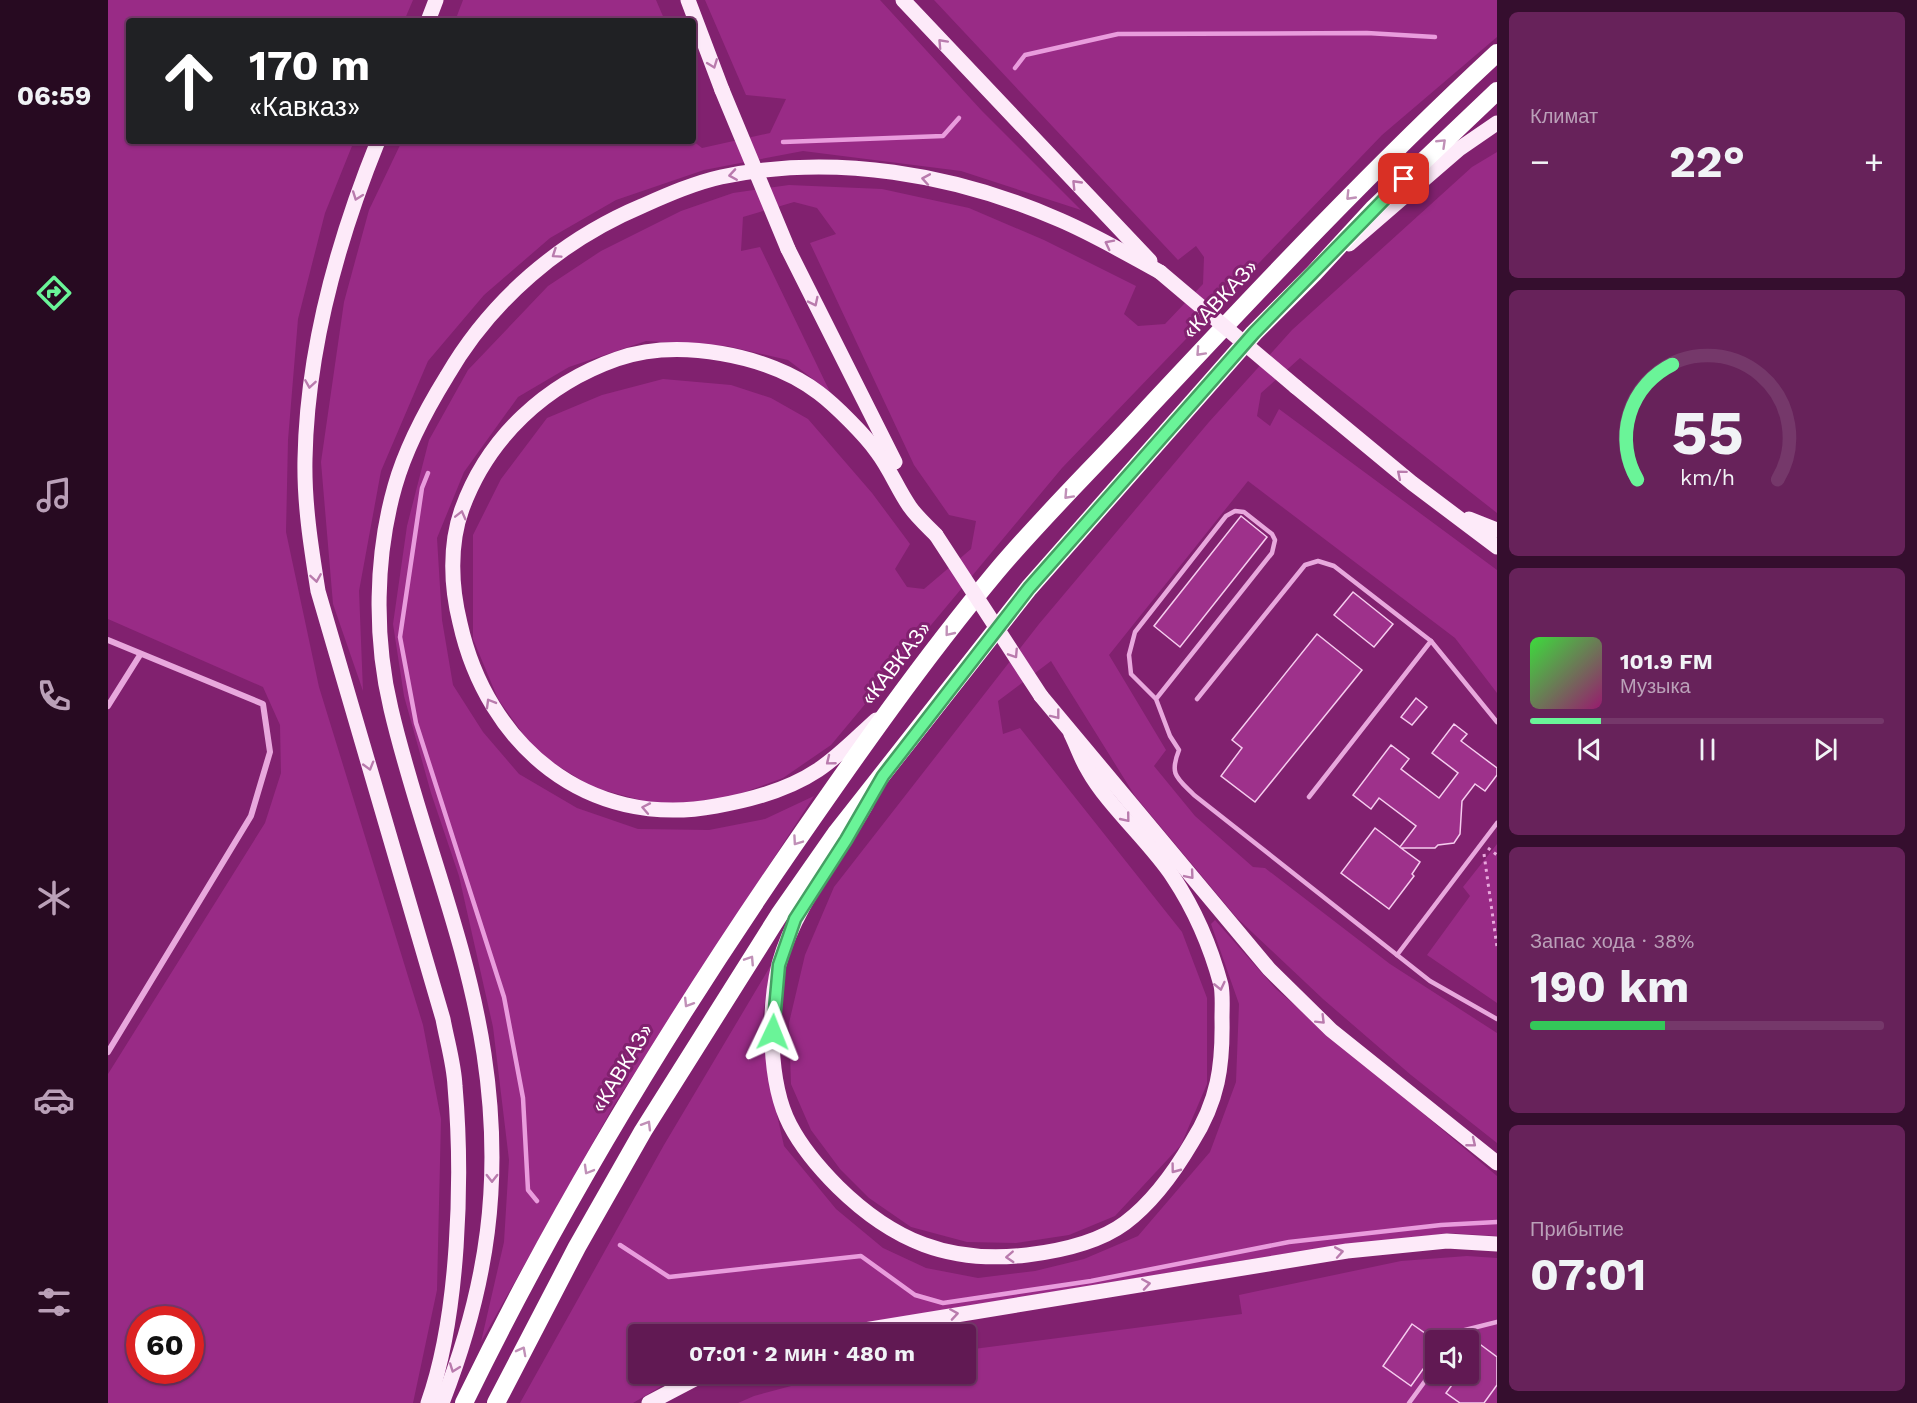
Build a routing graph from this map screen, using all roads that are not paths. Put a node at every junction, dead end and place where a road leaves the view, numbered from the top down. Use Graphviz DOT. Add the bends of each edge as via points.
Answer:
graph roads {
  1 [pos="436,0"];
  2 [pos="688,0"];
  3 [pos="903,0"];
  4 [pos="429,18"];
  5 [pos="695,18"];
  6 [pos="696,21"];
  7 [pos="1497,53"];
  8 [pos="1497,91"];
  9 [pos="1497,123"];
  10 [pos="377,144"];
  11 [pos="1160,272"];
  12 [pos="1314,273"];
  13 [pos="1448,509"];
  14 [pos="1497,530"];
  15 [pos="936,535"];
  16 [pos="1497,547"];
  17 [pos="108,640"];
  18 [pos="1431,641"];
  19 [pos="140,655"];
  20 [pos="1156,699"];
  21 [pos="1197,699"];
  22 [pos="108,706"];
  23 [pos="889,707"];
  24 [pos="1497,722"];
  25 [pos="1071,734"];
  26 [pos="883,776"];
  27 [pos="1309,797"];
  28 [pos="1497,823"];
  29 [pos="1397,955"];
  30 [pos="1497,1019"];
  31 [pos="108,1052"];
  32 [pos="1497,1163"];
  33 [pos="1497,1244"];
  34 [pos="1497,1322"];
  35 [pos="901,1324"];
  36 [pos="1465,1330"];
  37 [pos="1425,1381"];
  38 [pos="685,1384"];
  39 [pos="428,1403"];
  40 [pos="442,1403"];
  41 [pos="464,1403"];
  42 [pos="496,1403"];
  43 [pos="649,1403"];
  44 [pos="1409,1403"];
  1 -- 4 [label="main road"];
  2 -- 5 [label="main road, one-way, bridge"];
  11 -- 3 [label="main road, one-way"];
  6 -- 15 [label="main road, one-way, bridge" via="788,249 873,422"];
  7 -- 23 [label="highway, «КАВКАЗ», one-way" via="1417,127 1233,317 998,570"];
  12 -- 8 [label="highway, one-way" via="1373,209"];
  9 -- 12 [label="main road" via="1459,149"];
  10 -- 39 [label="main road, one-way" via="344,232 325,304 309,388 305,461 308,528 318,591 443,1019 455,1085 456,1235 448,1318"];
  13 -- 11 [label="main road, one-way, bridge"];
  11 -- 40 [label="main road, one-way" via="1060,219 990,195 872,169 780,167 717,178 619,215 551,257 509,294 462,349 424,413 395,486 380,567 380,640 390,707 468,971 484,1052 491,1119 492,1186 486,1255 471,1322"];
  12 -- 26 [label="highway" via="1254,333 1029,588"];
  13 -- 14 [label="main road"];
  13 -- 16 [label="main road"];
  23 -- 15 [label="main road, one-way" via="818,771 783,789 693,810 649,810 598,796 558,775 527,752 501,722 480,685 455,603 452,564 461,511 483,465 512,424 548,394 592,368 627,356 676,349 759,363 819,393 877,451 911,510"];
  15 -- 25 [label="main road, one-way, bridge" via="1041,696"];
  17 -- 19 [label="street"];
  18 -- 21 [label="lane" via="1334,566 1317,561 1305,565"];
  18 -- 24 [label="lane"];
  18 -- 27 [label="lane"];
  19 -- 22 [label="street"];
  19 -- 31 [label="street" via="263,704 270,752 251,816"];
  20 -- 20 [label="lane" via="1131,674 1129,655 1135,632 1226,516 1244,512 1272,534 1272,553"];
  20 -- 29 [label="lane" via="1179,750 1173,765 1175,776"];
  23 -- 41 [label="highway, «КАВКАЗ», one-way" via="705,976 568,1204"];
  25 -- 26 [label="main road, one-way" via="1089,772 1173,876 1197,919 1222,988 1223,1037 1220,1081 1204,1123 1178,1167 1124,1224 1085,1243 1044,1253 975,1257 908,1240 853,1201 810,1157 789,1123 773,1056 779,965 795,919"];
  25 -- 32 [label="main road, one-way" via="1269,969 1332,1030"];
  42 -- 26 [label="highway, one-way" via="577,1247 699,1038 811,869"];
  28 -- 29 [label="lane"];
  29 -- 30 [label="lane" via="1430,981"];
  35 -- 33 [label="main road, one-way" via="1347,1251 1447,1241"];
  34 -- 36 [label="lane"];
  37 -- 44 [label="lane"];
  38 -- 43 [label="main road"];
}
